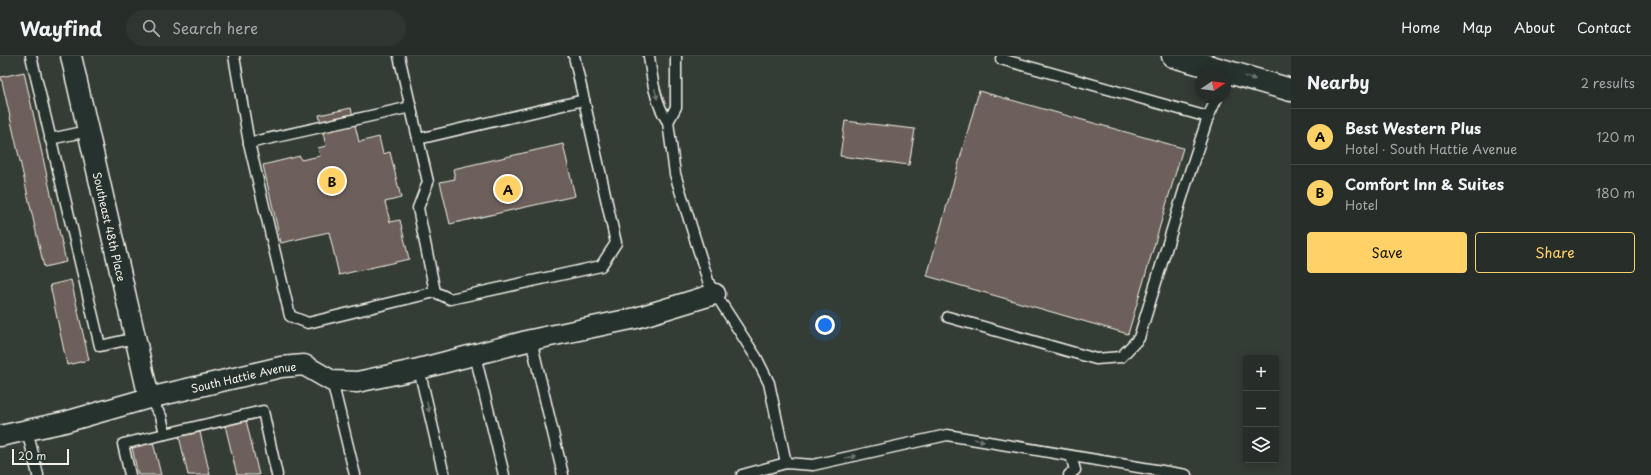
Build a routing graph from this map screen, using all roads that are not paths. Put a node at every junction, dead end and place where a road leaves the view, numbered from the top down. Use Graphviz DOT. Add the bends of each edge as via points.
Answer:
graph roads {
  1 [pos="31,56"];
  2 [pos="71,56"];
  3 [pos="234,56"];
  4 [pos="399,56"];
  5 [pos="574,56"];
  6 [pos="649,56"];
  7 [pos="676,56"];
  8 [pos="1002,56"];
  9 [pos="1172,56"];
  10 [pos="1206,68"];
  11 [pos="1231,76"];
  12 [pos="1291,90"];
  13 [pos="584,100"];
  14 [pos="1214,104"];
  15 [pos="411,106"];
  16 [pos="1208,117"];
  17 [pos="668,122"];
  18 [pos="88,131"];
  19 [pos="50,139"];
  20 [pos="418,139"];
  21 [pos="249,143"];
  22 [pos="435,292"];
  23 [pos="715,294"];
  24 [pos="948,317"];
  25 [pos="135,338"];
  26 [pos="531,340"];
  27 [pos="476,355"];
  28 [pos="419,369"];
  29 [pos="332,381"];
  30 [pos="149,398"];
  31 [pos="27,430"];
  32 [pos="165,434"];
  33 [pos="0,436"];
  34 [pos="1071,456"];
  35 [pos="786,463"];
  36 [pos="38,475"];
  37 [pos="130,475"];
  38 [pos="277,475"];
  39 [pos="355,475"];
  40 [pos="444,475"];
  41 [pos="504,475"];
  42 [pos="563,475"];
  43 [pos="742,475"];
  44 [pos="1070,475"];
  45 [pos="1186,475"];
  1 -- 19 [label="lane"];
  2 -- 18 [label="street, Southeast 48th Place"];
  3 -- 21 [label="lane"];
  4 -- 15 [label="lane"];
  5 -- 13 [label="lane"];
  6 -- 17 [label="lane, one-way" via="660,111"];
  7 -- 17 [label="lane" via="676,107"];
  8 -- 16 [label="lane" via="1001,59"];
  9 -- 10 [label="main road"];
  11 -- 12 [label="main road, one-way"];
  13 -- 20 [label="lane"];
  13 -- 22 [label="lane" via="616,244 601,266 450,299"];
  14 -- 16 [label="lane"];
  15 -- 20 [label="lane"];
  15 -- 21 [label="lane"];
  16 -- 24 [label="lane" via="1139,338 1121,357 1096,359"];
  17 -- 23 [label="lane" via="674,174 709,284"];
  18 -- 19 [label="lane"];
  18 -- 25 [label="street, Southeast 48th Place"];
  19 -- 25 [label="lane" via="100,346"];
  20 -- 22 [label="lane" via="428,182 418,208"];
  21 -- 22 [label="lane" via="290,316 308,323"];
  23 -- 26 [label="street, South Hattie Avenue" via="636,318"];
  23 -- 35 [label="lane" via="756,357 769,383"];
  25 -- 30 [label="street, Southeast 48th Place"];
  26 -- 27 [label="street, South Hattie Avenue"];
  26 -- 42 [label="lane"];
  27 -- 28 [label="street, South Hattie Avenue"];
  27 -- 41 [label="lane"];
  28 -- 29 [label="street, South Hattie Avenue" via="357,382"];
  28 -- 40 [label="lane, one-way"];
  29 -- 30 [label="street, South Hattie Avenue" via="304,365 281,367"];
  29 -- 39 [label="lane"];
  30 -- 31 [label="street, South Hattie Avenue"];
  30 -- 32 [label="lane" via="161,416"];
  31 -- 33 [label="street, South Hattie Avenue"];
  31 -- 36 [label="lane"];
  32 -- 37 [label="lane" via="123,444"];
  32 -- 38 [label="lane" via="263,411"];
  35 -- 34 [label="lane, one-way" via="813,465 947,435"];
  34 -- 44 [label="lane" via="1075,470"];
  34 -- 45 [label="lane"];
  35 -- 43 [label="lane"];
}
